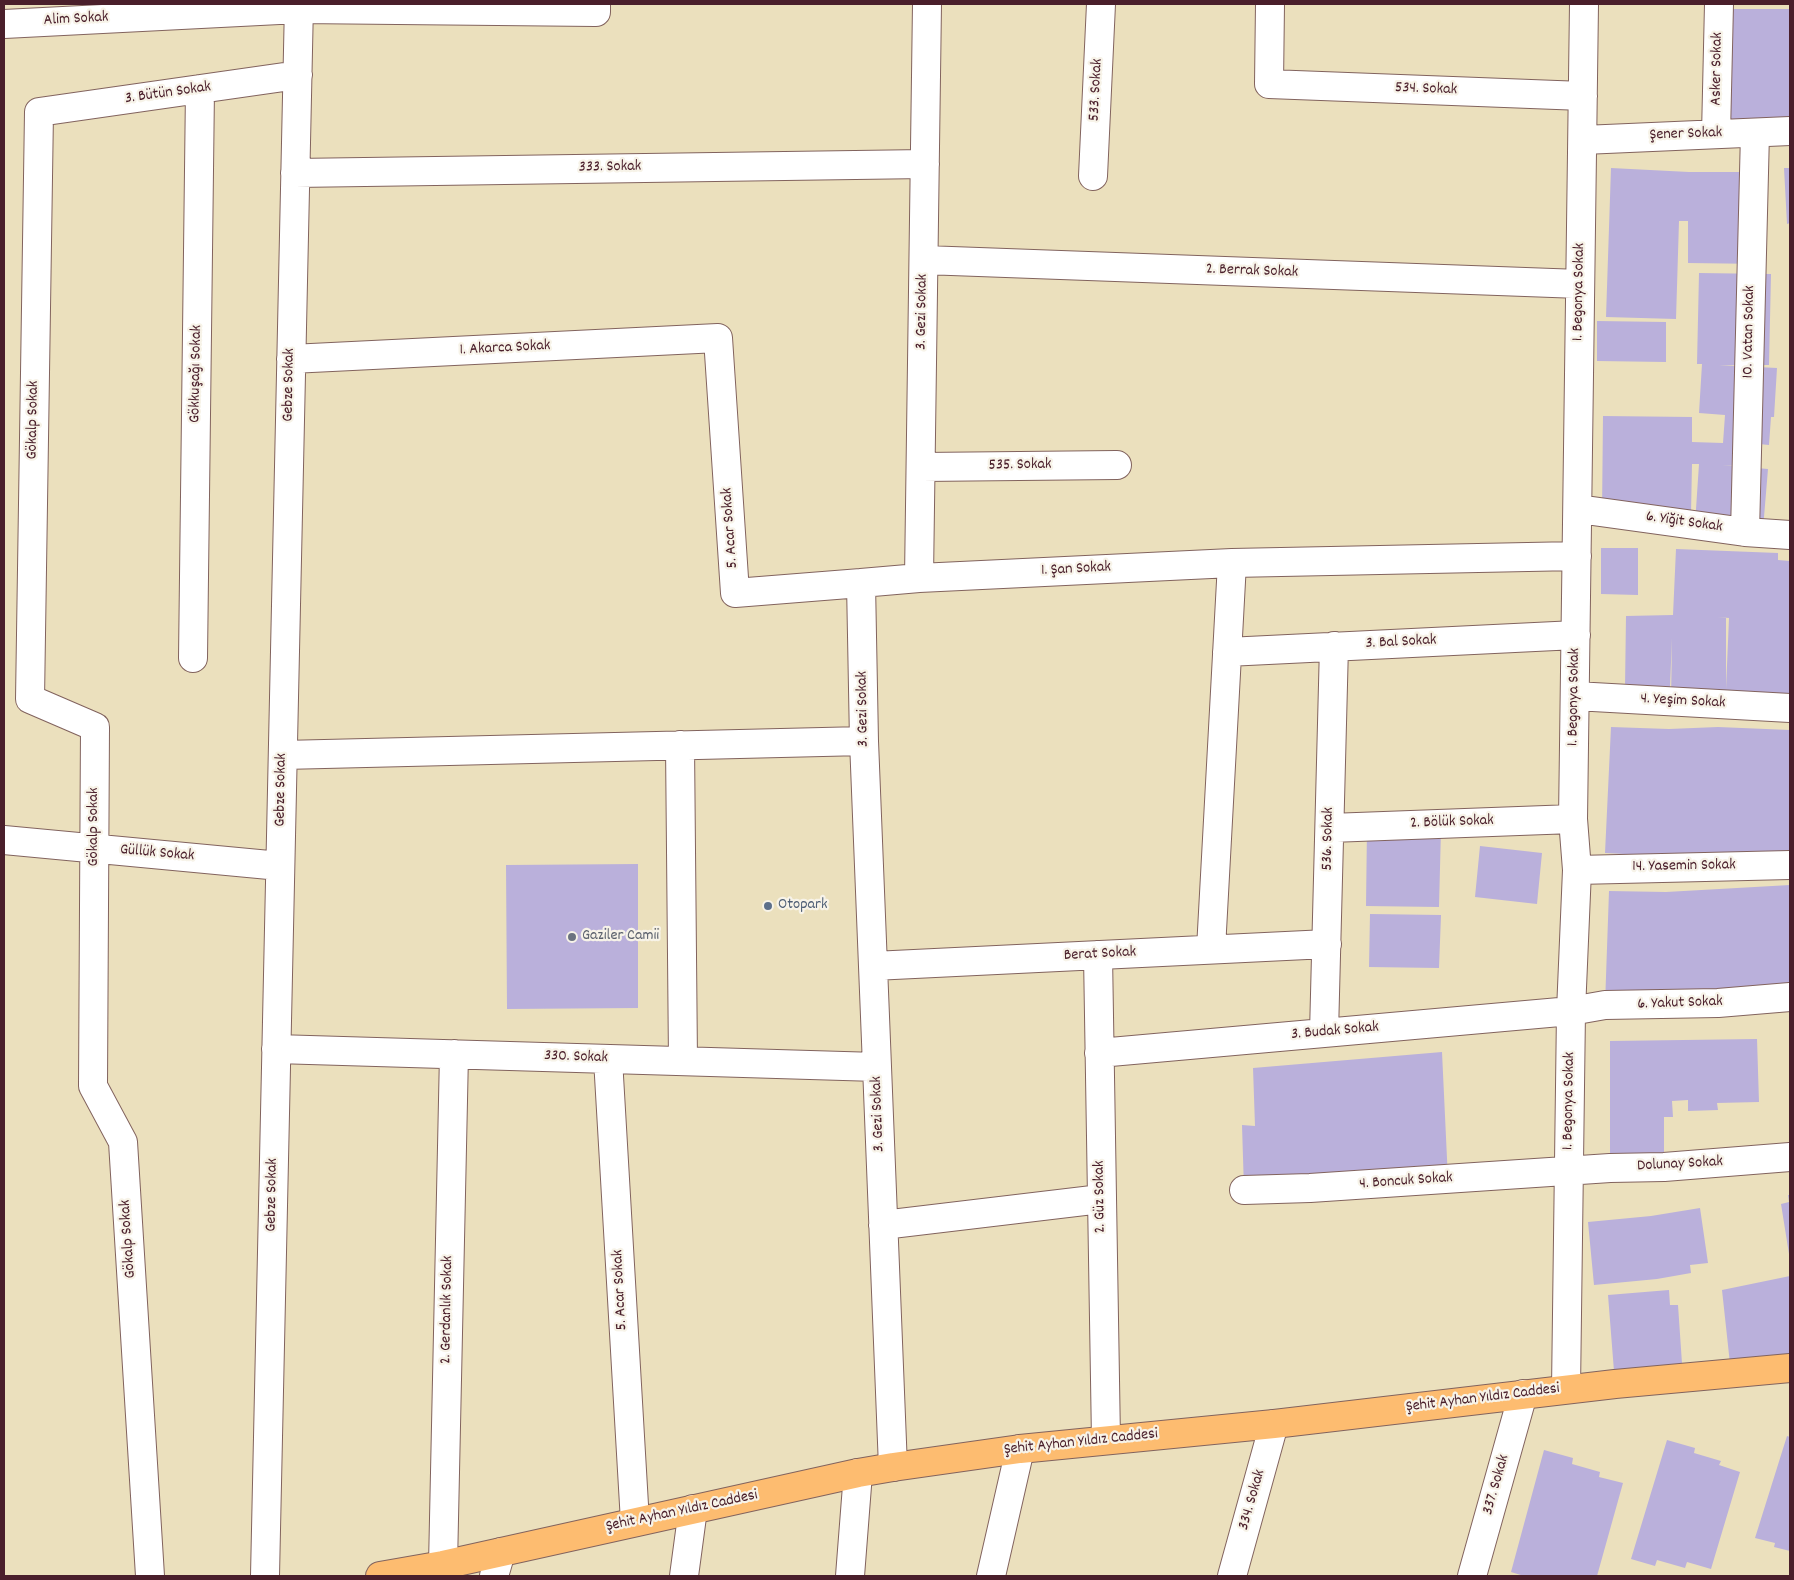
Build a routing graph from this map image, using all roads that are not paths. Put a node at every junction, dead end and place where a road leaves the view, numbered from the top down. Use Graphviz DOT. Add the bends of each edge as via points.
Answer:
graph roads {
  1 [pos="596,4"];
  2 [pos="927,4"];
  3 [pos="1101,4"];
  4 [pos="1270,4"];
  5 [pos="1584,4"];
  6 [pos="1718,4"];
  7 [pos="299,6"];
  8 [pos="4,24"];
  9 [pos="298,76"];
  10 [pos="200,89"];
  11 [pos="1583,96"];
  12 [pos="39,112"];
  13 [pos="1790,131"];
  14 [pos="1754,132"];
  15 [pos="1716,134"];
  16 [pos="1583,140"];
  17 [pos="925,164"];
  18 [pos="295,173"];
  19 [pos="1093,176"];
  20 [pos="924,260"];
  21 [pos="1580,284"];
  22 [pos="718,338"];
  23 [pos="291,359"];
  24 [pos="1117,465"];
  25 [pos="922,467"];
  26 [pos="1578,509"];
  27 [pos="1745,532"];
  28 [pos="1790,535"];
  29 [pos="1577,556"];
  30 [pos="1232,563"];
  31 [pos="919,578"];
  32 [pos="861,583"];
  33 [pos="1576,635"];
  34 [pos="1334,646"];
  35 [pos="1227,652"];
  36 [pos="194,658"];
  37 [pos="1575,696"];
  38 [pos="1790,708"];
  39 [pos="864,741"];
  40 [pos="680,745"];
  41 [pos="283,754"];
  42 [pos="1573,818"];
  43 [pos="1330,828"];
  44 [pos="4,840"];
  45 [pos="95,848"];
  46 [pos="1790,865"];
  47 [pos="280,866"];
  48 [pos="1577,870"];
  49 [pos="1327,944"];
  50 [pos="1211,949"];
  51 [pos="1098,955"];
  52 [pos="873,966"];
  53 [pos="1790,997"];
  54 [pos="1571,1011"];
  55 [pos="1324,1033"];
  56 [pos="276,1049"];
  57 [pos="454,1054"];
  58 [pos="1099,1054"];
  59 [pos="608,1059"];
  60 [pos="684,1061"];
  61 [pos="877,1067"];
  62 [pos="1790,1157"];
  63 [pos="1569,1172"];
  64 [pos="1244,1190"];
  65 [pos="1102,1199"];
  66 [pos="883,1225"];
  67 [pos="1790,1368"];
  68 [pos="1566,1389"];
  69 [pos="1523,1394"];
  70 [pos="1274,1424"];
  71 [pos="1106,1440"];
  72 [pos="1020,1449"];
  73 [pos="893,1467"];
  74 [pos="858,1473"];
  75 [pos="693,1509"];
  76 [pos="635,1522"];
  77 [pos="497,1564"];
  78 [pos="443,1565"];
  79 [pos="150,1576"];
  80 [pos="265,1576"];
  81 [pos="380,1576"];
  82 [pos="684,1576"];
  83 [pos="850,1576"];
  84 [pos="991,1576"];
  85 [pos="1232,1576"];
  86 [pos="1472,1576"];
  1 -- 7 [label="street, Alim Sokak" via="596,12"];
  2 -- 17 [label="street, 3. Gezi Sokak"];
  3 -- 19 [label="street, 533. Sokak"];
  4 -- 11 [label="street, 534. Sokak" via="1269,84"];
  5 -- 11 [label="street, 1. Begonya Sokak"];
  6 -- 15 [label="street, Asker Sokak"];
  7 -- 8 [label="street, Alim Sokak"];
  7 -- 9 [label="street, Gebze Sokak"];
  9 -- 10 [label="street, 3. Bütün Sokak"];
  9 -- 18 [label="street, Gebze Sokak"];
  10 -- 12 [label="street, 3. Bütün Sokak"];
  10 -- 36 [label="street, Gökkuşağı Sokak"];
  11 -- 16 [label="street, 1. Begonya Sokak"];
  12 -- 45 [label="street, Gökalp Sokak" via="30,700 95,727"];
  13 -- 14 [label="street, Şener Sokak"];
  14 -- 15 [label="street, Şener Sokak"];
  14 -- 27 [label="street, 10. Vatan Sokak"];
  15 -- 16 [label="street, Şener Sokak"];
  16 -- 21 [label="street, 1. Begonya Sokak"];
  17 -- 18 [label="street, 333. Sokak"];
  17 -- 20 [label="street, 3. Gezi Sokak"];
  18 -- 23 [label="street, Gebze Sokak"];
  20 -- 21 [label="street, 2. Berrak Sokak"];
  20 -- 25 [label="street, 3. Gezi Sokak"];
  21 -- 26 [label="street, 1. Begonya Sokak"];
  22 -- 23 [label="street, 1. Akarca Sokak"];
  22 -- 32 [label="street, 5. Acar Sokak" via="735,593"];
  23 -- 41 [label="street, Gebze Sokak"];
  24 -- 25 [label="street, 535. Sokak"];
  25 -- 31 [label="street, 3. Gezi Sokak"];
  26 -- 27 [label="street, 6. Yiğit Sokak"];
  26 -- 29 [label="street, 1. Begonya Sokak"];
  27 -- 28 [label="street, 6. Yiğit Sokak"];
  29 -- 30 [label="street, 1. Şan Sokak"];
  29 -- 33 [label="street, 1. Begonya Sokak"];
  30 -- 31 [label="street, 1. Şan Sokak"];
  30 -- 35 [label="street"];
  31 -- 32 [label="street"];
  32 -- 39 [label="street, 3. Gezi Sokak"];
  33 -- 34 [label="street, 3. Bal Sokak"];
  33 -- 37 [label="street, 1. Begonya Sokak"];
  34 -- 35 [label="street, 3. Bal Sokak"];
  34 -- 43 [label="street, 536. Sokak"];
  35 -- 50 [label="street"];
  37 -- 38 [label="street, 4. Yeşim Sokak"];
  37 -- 42 [label="street, 1. Begonya Sokak"];
  39 -- 40 [label="street"];
  39 -- 52 [label="street, 3. Gezi Sokak"];
  40 -- 41 [label="street"];
  40 -- 60 [label="street"];
  41 -- 47 [label="street, Gebze Sokak"];
  42 -- 43 [label="street, 2. Bölük Sokak"];
  42 -- 48 [label="street, 1. Begonya Sokak"];
  43 -- 49 [label="street, 536. Sokak"];
  44 -- 45 [label="street, Güllük Sokak"];
  45 -- 47 [label="street, Güllük Sokak"];
  45 -- 79 [label="street, Gökalp Sokak" via="93,1086 123,1142"];
  46 -- 48 [label="street, 14. Yasemin Sokak"];
  47 -- 56 [label="street, Gebze Sokak"];
  48 -- 54 [label="street, 1. Begonya Sokak"];
  49 -- 50 [label="street, Berat Sokak"];
  49 -- 55 [label="street, 536. Sokak"];
  50 -- 51 [label="street, Berat Sokak"];
  51 -- 52 [label="street, Berat Sokak"];
  51 -- 58 [label="street, 2. Güz Sokak"];
  52 -- 61 [label="street, 3. Gezi Sokak"];
  53 -- 54 [label="street, 6. Yakut Sokak" via="1718,1003 1606,1005"];
  54 -- 55 [label="street, 3. Budak Sokak"];
  54 -- 63 [label="street, 1. Begonya Sokak"];
  55 -- 58 [label="street, 3. Budak Sokak"];
  56 -- 57 [label="street, 330. Sokak"];
  56 -- 80 [label="street, Gebze Sokak"];
  57 -- 59 [label="street, 330. Sokak"];
  57 -- 78 [label="street, 2. Gerdanlık Sokak"];
  58 -- 65 [label="street, 2. Güz Sokak"];
  59 -- 60 [label="street, 330. Sokak"];
  59 -- 76 [label="street, 5. Acar Sokak"];
  60 -- 61 [label="street, 330. Sokak"];
  61 -- 66 [label="street, 3. Gezi Sokak"];
  62 -- 63 [label="street, Dolunay Sokak"];
  63 -- 64 [label="street, 4. Boncuk Sokak"];
  63 -- 68 [label="street, 1. Begonya Sokak"];
  65 -- 66 [label="street"];
  65 -- 71 [label="street, 2. Güz Sokak"];
  66 -- 73 [label="street, 3. Gezi Sokak"];
  67 -- 68 [label="main road, Şehit Ayhan Yıldız Caddesi"];
  68 -- 69 [label="main road, Şehit Ayhan Yıldız Caddesi"];
  69 -- 70 [label="main road, Şehit Ayhan Yıldız Caddesi"];
  69 -- 86 [label="street, 337. Sokak"];
  70 -- 71 [label="main road, Şehit Ayhan Yıldız Caddesi"];
  70 -- 85 [label="street, 334. Sokak"];
  71 -- 72 [label="main road, Şehit Ayhan Yıldız Caddesi"];
  72 -- 73 [label="main road, Şehit Ayhan Yıldız Caddesi"];
  72 -- 84 [label="street"];
  73 -- 74 [label="main road, Şehit Ayhan Yıldız Caddesi"];
  74 -- 75 [label="main road, Şehit Ayhan Yıldız Caddesi"];
  74 -- 83 [label="street"];
  75 -- 76 [label="main road, Şehit Ayhan Yıldız Caddesi"];
  75 -- 82 [label="street"];
  76 -- 77 [label="main road, Şehit Ayhan Yıldız Caddesi"];
  77 -- 78 [label="main road, Şehit Ayhan Yıldız Caddesi"];
  78 -- 81 [label="main road, Şehit Ayhan Yıldız Caddesi"];
}
